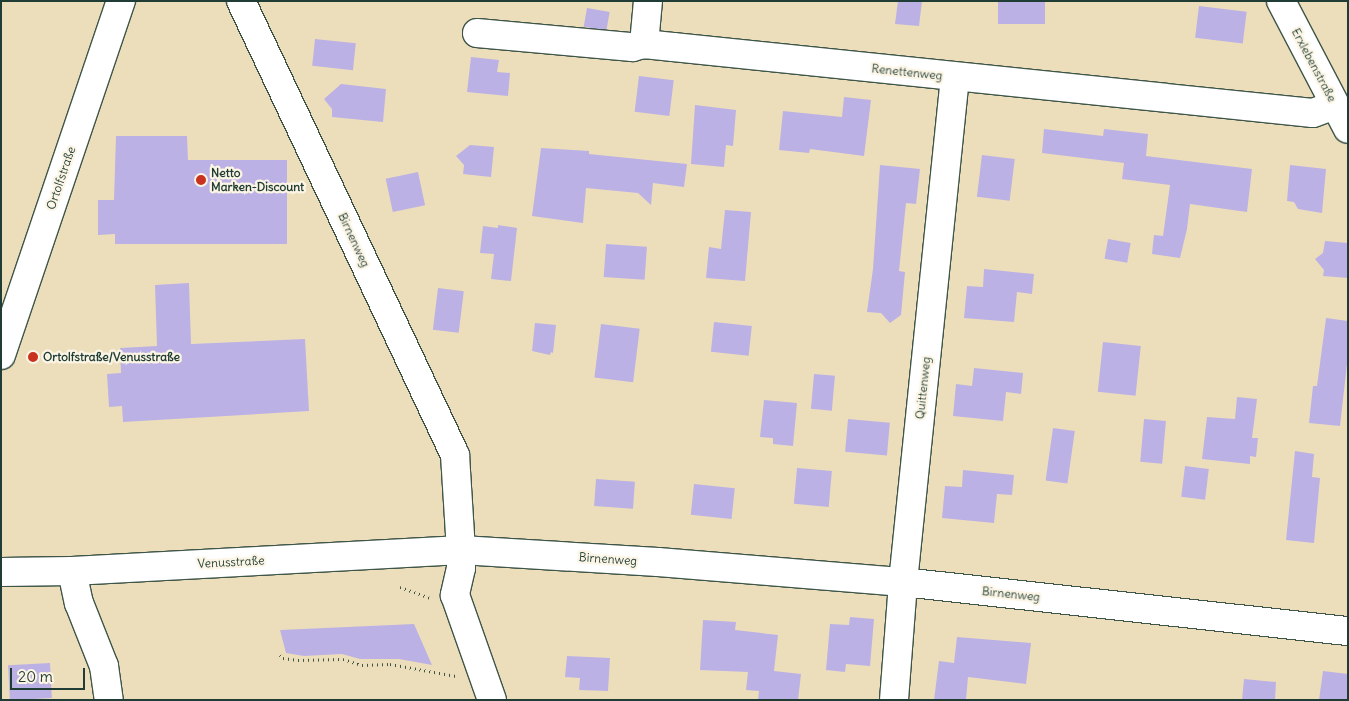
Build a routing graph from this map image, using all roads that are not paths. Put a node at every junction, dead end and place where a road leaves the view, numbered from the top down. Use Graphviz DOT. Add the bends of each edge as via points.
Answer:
graph roads {
  1 [pos="120,1"];
  2 [pos="241,1"];
  3 [pos="648,1"];
  4 [pos="1281,1"];
  5 [pos="477,33"];
  6 [pos="644,44"];
  7 [pos="955,77"];
  8 [pos="1335,105"];
  9 [pos="1348,129"];
  10 [pos="1,355"];
  11 [pos="461,550"];
  12 [pos="72,571"];
  13 [pos="1,572"];
  14 [pos="903,582"];
  15 [pos="1348,631"];
  16 [pos="109,700"];
  17 [pos="492,700"];
  18 [pos="894,700"];
  1 -- 10 [label="street, Ortolfstraße"];
  2 -- 11 [label="street, Birnenweg" via="455,455"];
  3 -- 6 [label="street"];
  4 -- 8 [label="street, Erxlebenstraße"];
  5 -- 6 [label="street, Renettenweg" via="632,47"];
  6 -- 7 [label="street, Renettenweg"];
  7 -- 8 [label="street, Renettenweg" via="1313,113"];
  7 -- 14 [label="street, Quittenweg"];
  8 -- 9 [label="street, Erxlebenstraße"];
  11 -- 12 [label="street, Venusstraße"];
  11 -- 14 [label="street, Birnenweg"];
  11 -- 17 [label="street" via="456,595"];
  12 -- 13 [label="street, Venusstraße"];
  12 -- 16 [label="street" via="79,603 104,666"];
  14 -- 15 [label="street, Birnenweg"];
  14 -- 18 [label="street, Quittenweg"];
}
